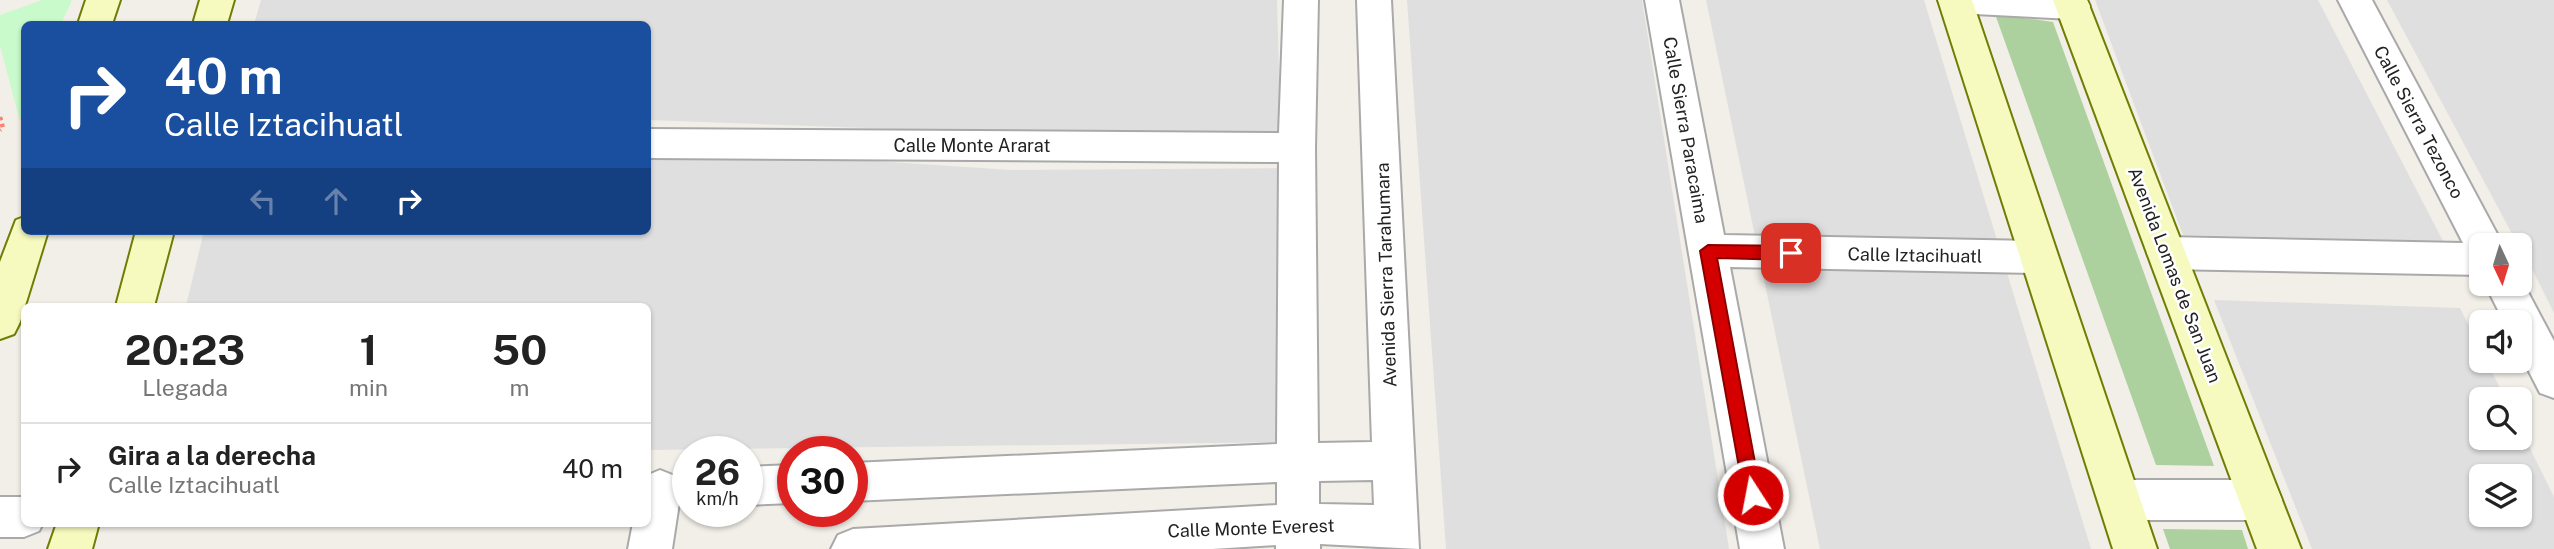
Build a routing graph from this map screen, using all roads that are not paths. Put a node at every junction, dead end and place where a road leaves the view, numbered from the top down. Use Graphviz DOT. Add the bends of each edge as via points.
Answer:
graph roads {
  1 [pos="103,0"];
  2 [pos="217,0"];
  3 [pos="1301,0"];
  4 [pos="1374,0"];
  5 [pos="1662,0"];
  6 [pos="1955,0"];
  7 [pos="2355,0"];
  8 [pos="2071,3"];
  9 [pos="96,21"];
  10 [pos="211,21"];
  11 [pos="651,143"];
  12 [pos="1297,148"];
  13 [pos="2478,233"];
  14 [pos="28,235"];
  15 [pos="154,235"];
  16 [pos="1708,251"];
  17 [pos="2166,253"];
  18 [pos="2039,257"];
  19 [pos="2469,259"];
  20 [pos="2510,296"];
  21 [pos="136,303"];
  22 [pos="0,322"];
  23 [pos="2554,380"];
  24 [pos="1394,461"];
  25 [pos="1297,462"];
  26 [pos="868,481"];
  27 [pos="665,490"];
  28 [pos="2119,500"];
  29 [pos="2261,500"];
  30 [pos="0,517"];
  31 [pos="21,517"];
  32 [pos="77,527"];
  33 [pos="1298,536"];
  34 [pos="1397,537"];
  35 [pos="70,549"];
  36 [pos="649,549"];
  37 [pos="853,549"];
  38 [pos="1762,549"];
  39 [pos="2135,549"];
  40 [pos="2279,549"];
  1 -- 9 [label="street"];
  2 -- 10 [label="street"];
  3 -- 12 [label="street"];
  4 -- 24 [label="street, Avenida Sierra Tarahumara"];
  5 -- 16 [label="street, Calle Sierra Paracaima"];
  6 -- 8 [label="street"];
  6 -- 18 [label="street"];
  7 -- 13 [label="street, Calle Sierra Tezonco"];
  8 -- 17 [label="street, Avenida Lomas de San Juan"];
  11 -- 12 [label="street, Calle Monte Ararat"];
  12 -- 25 [label="street"];
  14 -- 22 [label="street"];
  15 -- 21 [label="street"];
  16 -- 18 [label="street, Calle Iztacihuatl"];
  16 -- 38 [label="street, Calle Sierra Paracaima"];
  17 -- 19 [label="street"];
  17 -- 29 [label="street, Avenida Lomas de San Juan"];
  18 -- 28 [label="street"];
  20 -- 23 [label="street"];
  24 -- 25 [label="street"];
  24 -- 34 [label="street, Avenida Sierra Tarahumara"];
  25 -- 26 [label="street"];
  25 -- 33 [label="street"];
  27 -- 36 [label="street"];
  28 -- 29 [label="street"];
  28 -- 39 [label="street"];
  29 -- 40 [label="street, Avenida Lomas de San Juan"];
  30 -- 31 [label="street"];
  32 -- 35 [label="street"];
  33 -- 34 [label="street, Calle Monte Everest"];
  33 -- 37 [label="street, Calle Monte Everest"];
}
